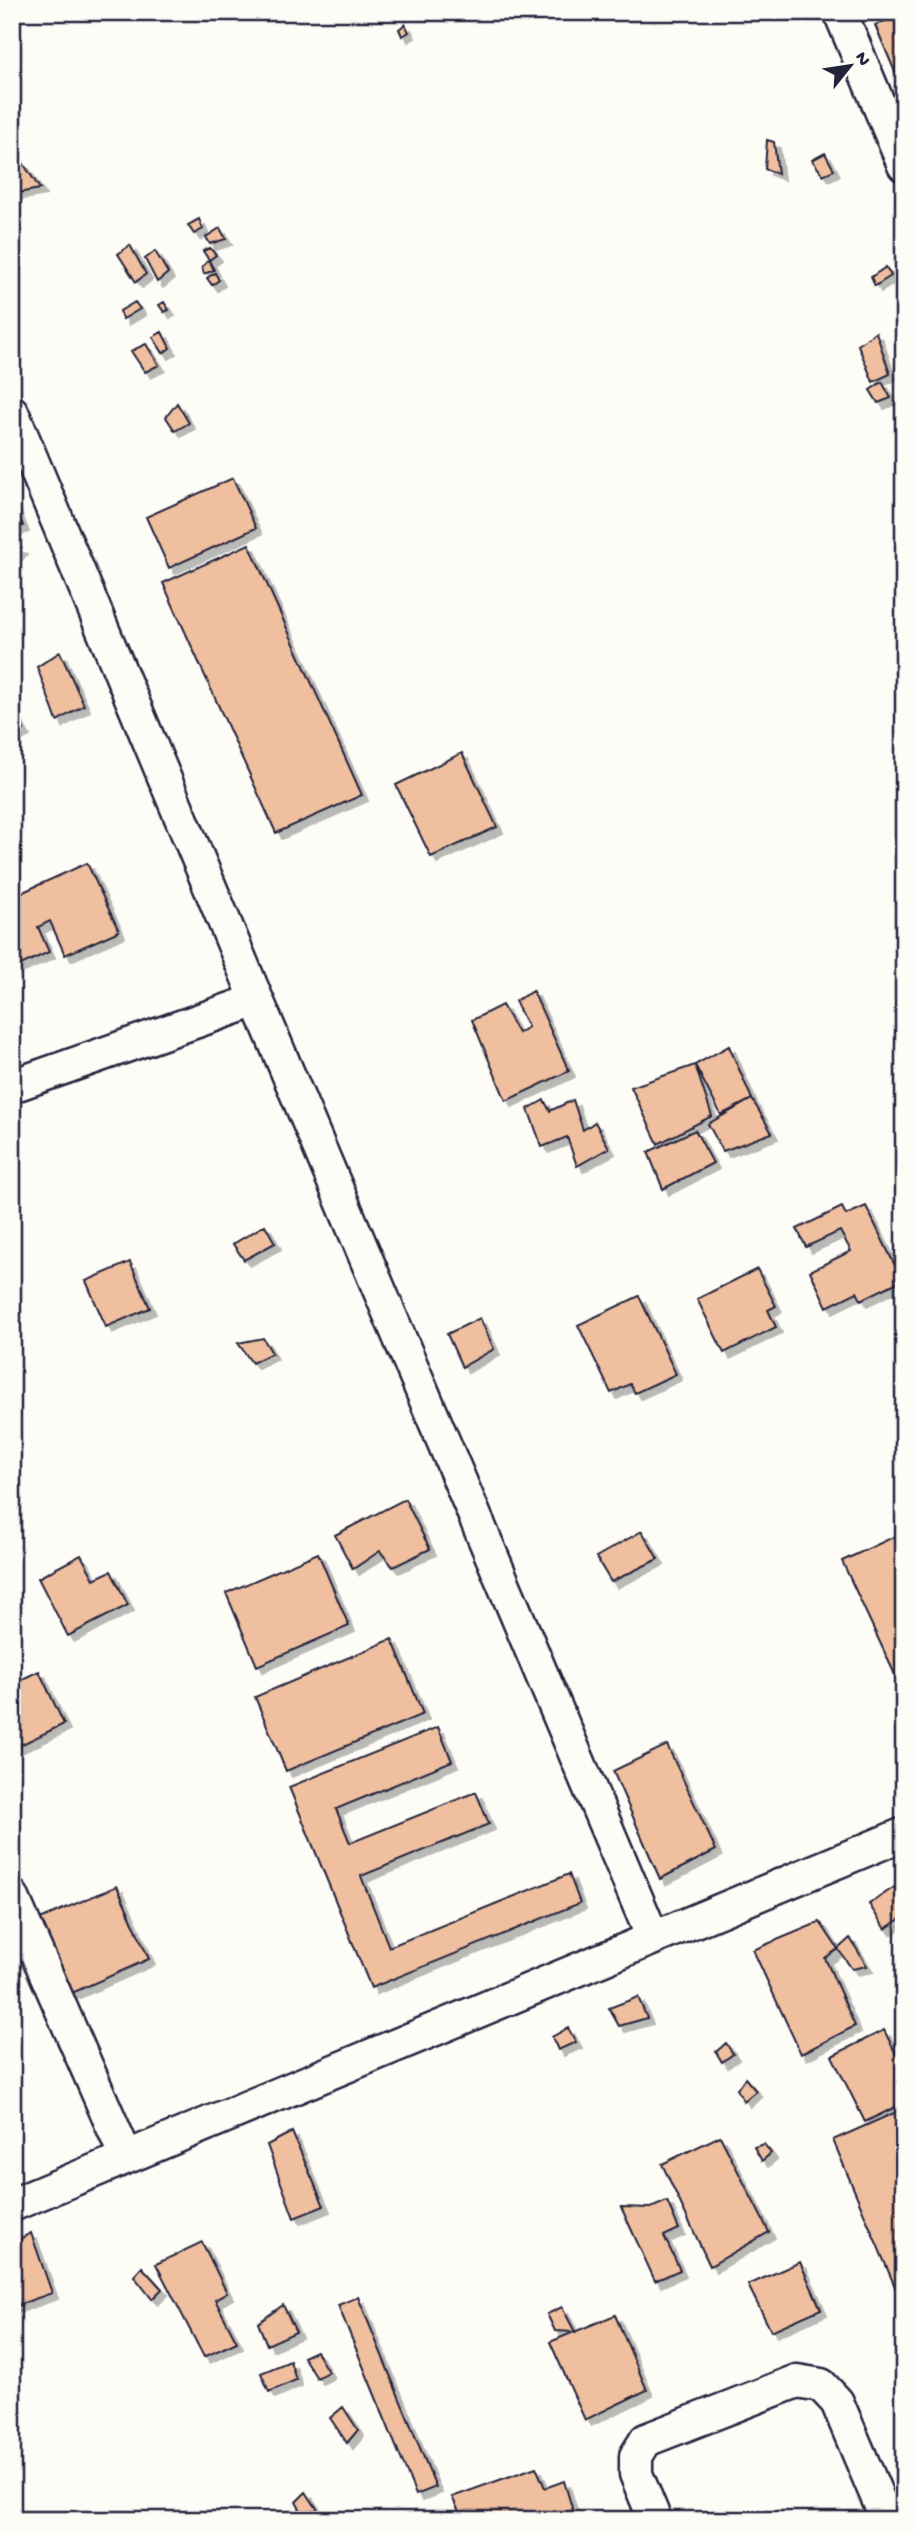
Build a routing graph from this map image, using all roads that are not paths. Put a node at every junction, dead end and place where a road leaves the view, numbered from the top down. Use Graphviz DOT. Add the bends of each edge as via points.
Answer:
graph roads {
  1 [pos="840,12"];
  2 [pos="904,165"];
  3 [pos="12,412"];
  4 [pos="257,1000"];
  5 [pos="12,1086"];
  6 [pos="904,1834"];
  7 [pos="12,1896"];
  8 [pos="653,1938"];
  9 [pos="126,2157"];
  10 [pos="12,2204"];
  11 [pos="655,2520"];
  12 [pos="887,2520"];
  1 -- 2 [label="street"];
  3 -- 4 [label="street"];
  4 -- 5 [label="street"];
  4 -- 8 [label="street"];
  6 -- 8 [label="street"];
  7 -- 9 [label="street"];
  8 -- 9 [label="street"];
  9 -- 10 [label="street"];
  11 -- 12 [label="street" via="636,2474 636,2456 646,2440 797,2381 821,2385 837,2402"];
}
